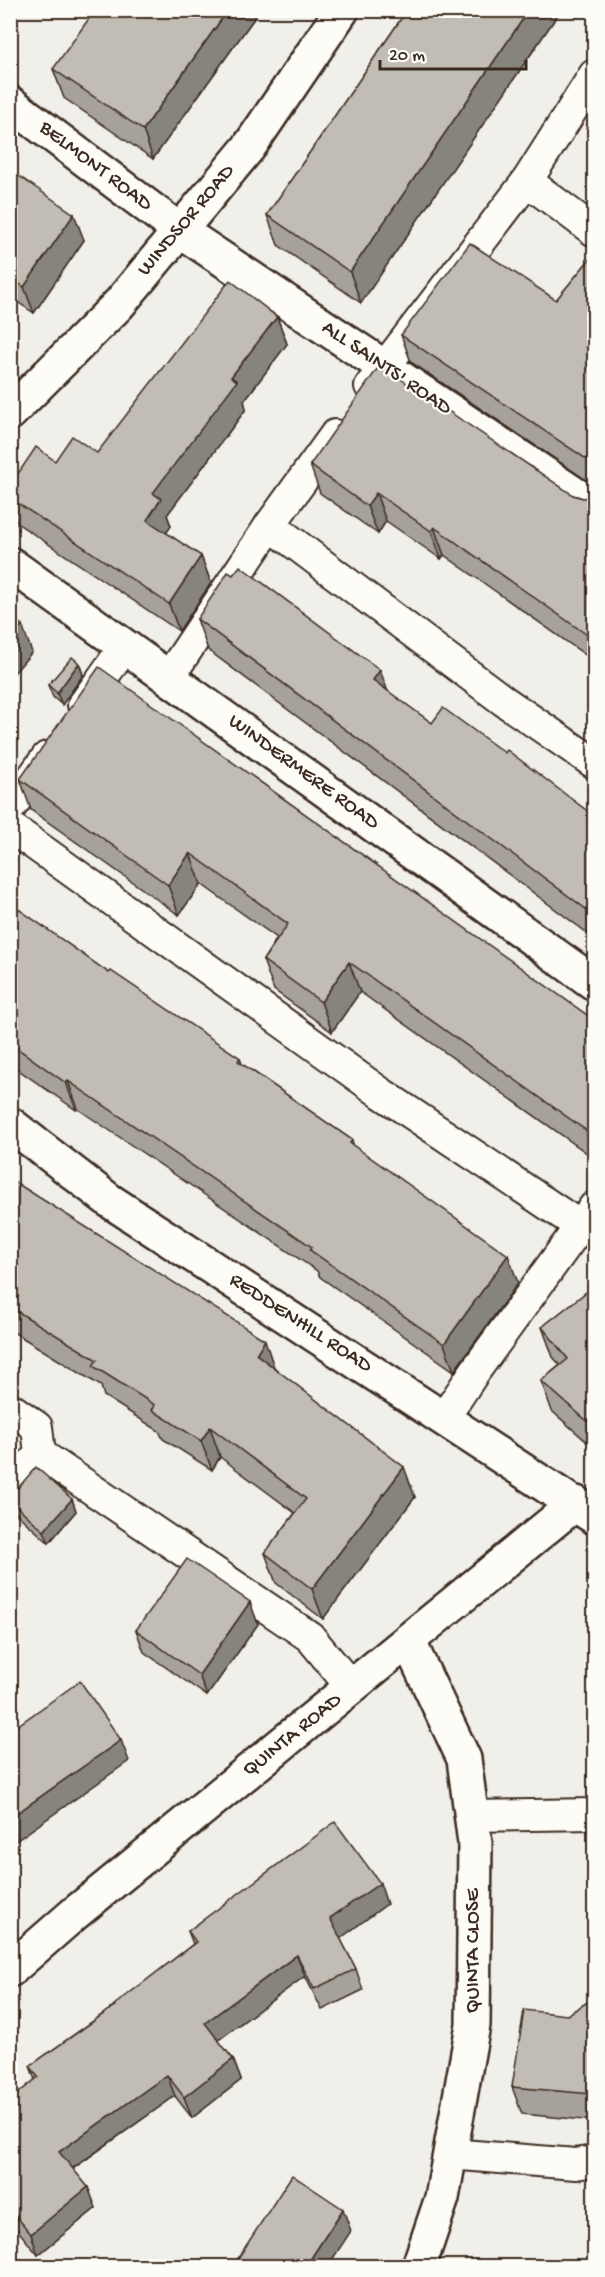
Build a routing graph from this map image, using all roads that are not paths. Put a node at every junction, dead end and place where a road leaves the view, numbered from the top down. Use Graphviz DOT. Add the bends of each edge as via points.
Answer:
graph roads {
  1 [pos="342,10"];
  2 [pos="594,75"];
  3 [pos="10,103"];
  4 [pos="527,181"];
  5 [pos="179,230"];
  6 [pos="594,231"];
  7 [pos="383,368"];
  8 [pos="10,413"];
  9 [pos="594,507"];
  10 [pos="270,525"];
  11 [pos="10,564"];
  12 [pos="125,646"];
  13 [pos="169,677"];
  14 [pos="594,763"];
  15 [pos="10,808"];
  16 [pos="10,827"];
  17 [pos="594,983"];
  18 [pos="10,1124"];
  19 [pos="587,1217"];
  20 [pos="10,1408"];
  21 [pos="444,1418"];
  22 [pos="40,1454"];
  23 [pos="10,1488"];
  24 [pos="585,1510"];
  25 [pos="409,1642"];
  26 [pos="352,1688"];
  27 [pos="594,1814"];
  28 [pos="471,1816"];
  29 [pos="10,1970"];
  30 [pos="449,2154"];
  31 [pos="594,2162"];
  32 [pos="419,2266"];
  1 -- 5 [label="street, WINDSOR ROAD" via="249,147"];
  2 -- 4 [label="lane"];
  3 -- 5 [label="street, BELMONT ROAD"];
  4 -- 6 [label="lane"];
  4 -- 7 [label="lane"];
  5 -- 7 [label="street, ALL SAINTS' ROAD"];
  5 -- 8 [label="street, WINDSOR ROAD" via="119,304"];
  7 -- 9 [label="street, ALL SAINTS' ROAD"];
  7 -- 10 [label="lane"];
  10 -- 13 [label="lane"];
  10 -- 14 [label="lane" via="504,701"];
  11 -- 12 [label="street, WINDERMERE ROAD"];
  12 -- 13 [label="street, WINDERMERE ROAD"];
  12 -- 15 [label="lane"];
  13 -- 17 [label="street, WINDERMERE ROAD"];
  16 -- 19 [label="lane" via="381,1093"];
  18 -- 21 [label="street, REDDENHILL ROAD" via="110,1201"];
  19 -- 21 [label="lane"];
  20 -- 22 [label="lane" via="37,1427"];
  21 -- 24 [label="street, REDDENHILL ROAD"];
  22 -- 23 [label="lane"];
  22 -- 26 [label="lane" via="310,1636"];
  24 -- 25 [label="street, QUINTA ROAD"];
  25 -- 26 [label="street, QUINTA ROAD"];
  25 -- 28 [label="street, QUINTA CLOSE" via="465,1759"];
  26 -- 29 [label="street, QUINTA ROAD"];
  27 -- 28 [label="lane"];
  28 -- 30 [label="street, QUINTA CLOSE" via="475,1843 473,2025"];
  30 -- 31 [label="lane"];
  30 -- 32 [label="street, QUINTA CLOSE" via="441,2198"];
}
